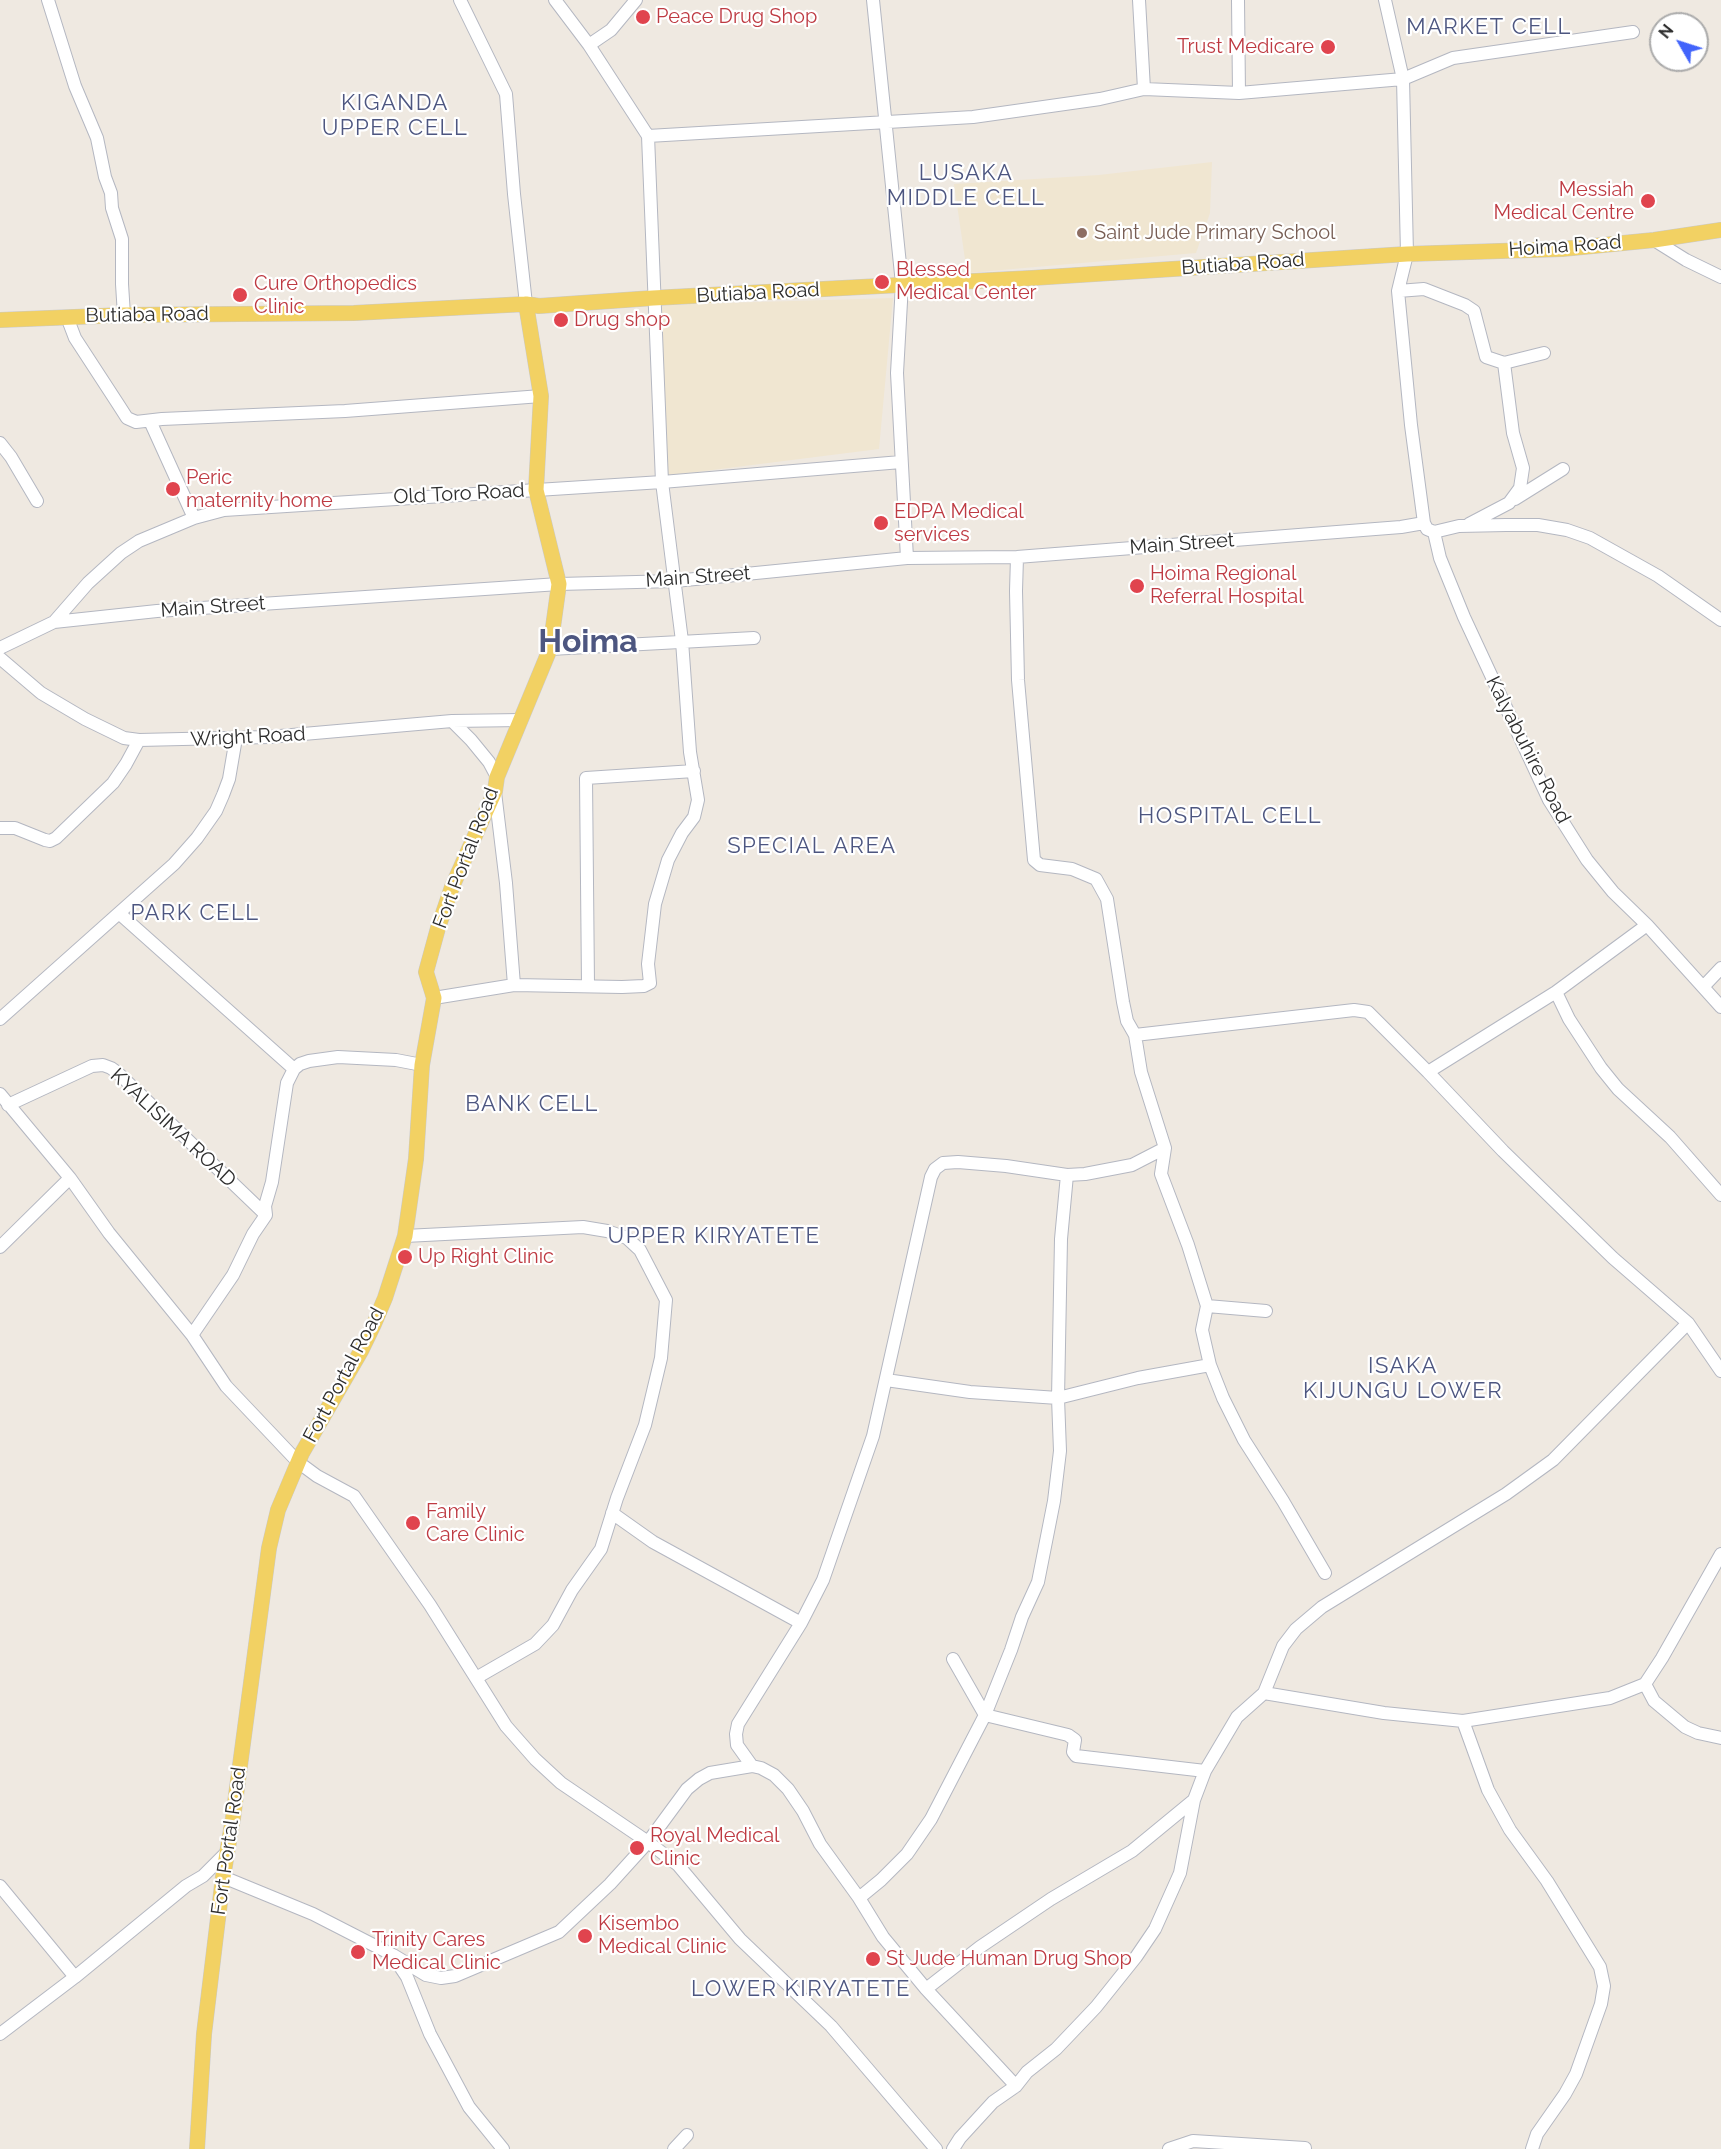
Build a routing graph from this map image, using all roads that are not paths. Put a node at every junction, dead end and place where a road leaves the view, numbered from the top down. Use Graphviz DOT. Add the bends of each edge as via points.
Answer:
graph roads {
  1 [pos="48,0"];
  2 [pos="460,0"];
  3 [pos="555,0"];
  4 [pos="636,0"];
  5 [pos="873,0"];
  6 [pos="1139,0"];
  7 [pos="1238,0"];
  8 [pos="1385,0"];
  9 [pos="1633,32"];
  10 [pos="589,45"];
  11 [pos="1403,79"];
  12 [pos="1144,89"];
  13 [pos="1239,93"];
  14 [pos="885,122"];
  15 [pos="648,136"];
  16 [pos="1721,230"];
  17 [pos="1654,240"];
  18 [pos="1407,254"];
  19 [pos="1721,277"];
  20 [pos="902,284"];
  21 [pos="1398,291"];
  22 [pos="653,298"];
  23 [pos="526,304"];
  24 [pos="124,315"];
  25 [pos="67,317"];
  26 [pos="0,320"];
  27 [pos="1545,353"];
  28 [pos="1504,363"];
  29 [pos="541,396"];
  30 [pos="150,421"];
  31 [pos="0,443"];
  32 [pos="901,462"];
  33 [pos="1563,469"];
  34 [pos="662,482"];
  35 [pos="536,490"];
  36 [pos="37,501"];
  37 [pos="1509,503"];
  38 [pos="194,518"];
  39 [pos="1424,522"];
  40 [pos="1465,526"];
  41 [pos="1434,532"];
  42 [pos="1017,556"];
  43 [pos="907,558"];
  44 [pos="675,581"];
  45 [pos="559,584"];
  46 [pos="1721,620"];
  47 [pos="54,622"];
  48 [pos="754,638"];
  49 [pos="682,641"];
  50 [pos="0,648"];
  51 [pos="550,649"];
  52 [pos="0,658"];
  53 [pos="521,720"];
  54 [pos="452,721"];
  55 [pos="236,738"];
  56 [pos="139,740"];
  57 [pos="694,771"];
  58 [pos="496,784"];
  59 [pos="0,828"];
  60 [pos="120,914"];
  61 [pos="1647,925"];
  62 [pos="1721,968"];
  63 [pos="514,985"];
  64 [pos="588,985"];
  65 [pos="1704,986"];
  66 [pos="1556,992"];
  67 [pos="434,998"];
  68 [pos="1721,1007"];
  69 [pos="0,1019"];
  70 [pos="1135,1035"];
  71 [pos="422,1065"];
  72 [pos="294,1069"];
  73 [pos="1428,1072"];
  74 [pos="4,1100"];
  75 [pos="1165,1148"];
  76 [pos="1067,1174"];
  77 [pos="70,1178"];
  78 [pos="1721,1195"];
  79 [pos="266,1215"];
  80 [pos="405,1236"];
  81 [pos="0,1247"];
  82 [pos="1207,1306"];
  83 [pos="1266,1311"];
  84 [pos="1688,1323"];
  85 [pos="192,1335"];
  86 [pos="1210,1365"];
  87 [pos="1721,1371"];
  88 [pos="886,1380"];
  89 [pos="1058,1398"];
  90 [pos="298,1462"];
  91 [pos="612,1513"];
  92 [pos="1721,1554"];
  93 [pos="1326,1573"];
  94 [pos="801,1623"];
  95 [pos="953,1659"];
  96 [pos="476,1678"];
  97 [pos="1645,1684"];
  98 [pos="1264,1693"];
  99 [pos="985,1715"];
  100 [pos="1463,1721"];
  101 [pos="1721,1738"];
  102 [pos="752,1766"];
  103 [pos="1205,1771"];
  104 [pos="1194,1800"];
  105 [pos="648,1842"];
  106 [pos="228,1852"];
  107 [pos="223,1877"];
  108 [pos="0,1886"];
  109 [pos="859,1898"];
  110 [pos="393,1955"];
  111 [pos="75,1977"];
  112 [pos="926,1989"];
  113 [pos="0,2034"];
  114 [pos="1016,2086"];
  115 [pos="687,2135"];
  116 [pos="1305,2148"];
  117 [pos="197,2149"];
  118 [pos="503,2149"];
  119 [pos="674,2149"];
  120 [pos="936,2149"];
  121 [pos="953,2149"];
  122 [pos="1169,2149"];
  123 [pos="1532,2149"];
  1 -- 24 [label="street" via="75,86 97,138 111,193 122,239"];
  2 -- 23 [label="street" via="506,94"];
  3 -- 10 [label="street"];
  4 -- 10 [label="street" via="610,30"];
  5 -- 14 [label="street"];
  6 -- 12 [label="street"];
  7 -- 13 [label="street"];
  8 -- 11 [label="street"];
  9 -- 11 [label="street" via="1453,58"];
  10 -- 15 [label="street"];
  11 -- 13 [label="street"];
  11 -- 18 [label="street"];
  12 -- 13 [label="street"];
  12 -- 14 [label="street" via="973,117"];
  14 -- 15 [label="street"];
  14 -- 20 [label="street"];
  15 -- 22 [label="street"];
  16 -- 17 [label="main road, Hoima Road"];
  17 -- 18 [label="main road, Hoima Road" via="1562,249"];
  17 -- 19 [label="street"];
  18 -- 20 [label="main road, Butiaba Road"];
  18 -- 21 [label="street"];
  20 -- 22 [label="main road, Butiaba Road"];
  20 -- 32 [label="street" via="897,373"];
  21 -- 28 [label="street" via="1424,290 1474,311 1486,357"];
  21 -- 39 [label="street"];
  22 -- 23 [label="main road, Butiaba Road"];
  22 -- 34 [label="street"];
  23 -- 24 [label="main road, Butiaba Road" via="354,313"];
  23 -- 29 [label="main road"];
  24 -- 25 [label="main road, Butiaba Road"];
  25 -- 26 [label="main road, Butiaba Road"];
  25 -- 30 [label="street" via="75,338 127,418"];
  27 -- 28 [label="street"];
  28 -- 37 [label="street" via="1513,433 1523,468 1520,488"];
  29 -- 30 [label="street"];
  29 -- 35 [label="main road"];
  30 -- 38 [label="street"];
  31 -- 36 [label="street"];
  32 -- 34 [label="street, Old Toro Road"];
  32 -- 43 [label="street"];
  33 -- 37 [label="street"];
  34 -- 35 [label="street, Old Toro Road"];
  34 -- 44 [label="street"];
  35 -- 38 [label="street, Old Toro Road" via="224,510"];
  35 -- 45 [label="main road"];
  37 -- 40 [label="street"];
  38 -- 47 [label="street, Old Toro Road" via="139,541 121,553"];
  39 -- 41 [label="street"];
  39 -- 42 [label="street, Main Street" via="1401,527"];
  40 -- 41 [label="street"];
  40 -- 46 [label="street" via="1538,525 1590,538 1658,576"];
  41 -- 61 [label="street, Kalyabuhire Road" via="1464,617 1549,800 1587,860"];
  42 -- 43 [label="street, Main Street"];
  42 -- 70 [label="street" via="1018,680 1034,860 1040,865 1072,869 1096,879 1107,898 1123,1002"];
  43 -- 44 [label="street, Main Street"];
  44 -- 45 [label="street, Main Street"];
  44 -- 49 [label="street"];
  45 -- 47 [label="street, Main Street" via="169,610"];
  45 -- 51 [label="main road, Fort Portal Road"];
  47 -- 50 [label="street, Main Street"];
  48 -- 49 [label="street"];
  49 -- 51 [label="street"];
  49 -- 57 [label="street"];
  51 -- 53 [label="main road, Fort Portal Road"];
  52 -- 56 [label="street, Wright Road" via="41,693 85,719 124,738"];
  53 -- 54 [label="street, Wright Road"];
  53 -- 58 [label="main road, Fort Portal Road"];
  54 -- 55 [label="street, Wright Road"];
  54 -- 58 [label="street" via="489,762"];
  55 -- 56 [label="street, Wright Road"];
  55 -- 60 [label="street" via="229,779 209,823 174,864"];
  56 -- 59 [label="street" via="113,783 56,838 50,841 15,828"];
  57 -- 64 [label="street" via="698,800 694,817 668,860 655,904 648,964 650,983 622,987"];
  57 -- 64 [label="street" via="586,778"];
  58 -- 63 [label="street"];
  58 -- 67 [label="main road, Fort Portal Road" via="438,928 426,972"];
  60 -- 69 [label="street"];
  60 -- 72 [label="street"];
  61 -- 65 [label="street, Kalyabuhire Road"];
  61 -- 66 [label="street"];
  62 -- 65 [label="street"];
  63 -- 64 [label="street"];
  63 -- 67 [label="street"];
  65 -- 68 [label="street, Kalyabuhire Road"];
  66 -- 73 [label="street"];
  66 -- 78 [label="street" via="1569,1019 1618,1089 1670,1137"];
  67 -- 71 [label="main road, Fort Portal Road"];
  70 -- 73 [label="street" via="1362,1010"];
  70 -- 75 [label="street" via="1141,1072"];
  71 -- 72 [label="street" via="338,1057 309,1061"];
  71 -- 80 [label="main road, Fort Portal Road" via="416,1159"];
  72 -- 79 [label="street" via="287,1083"];
  73 -- 84 [label="street" via="1613,1258"];
  74 -- 77 [label="street"];
  74 -- 79 [label="street, KYALISIMA ROAD" via="92,1066 111,1068"];
  75 -- 76 [label="street" via="1132,1165"];
  75 -- 82 [label="street" via="1161,1174"];
  76 -- 88 [label="street" via="958,1162 943,1163 935,1169"];
  76 -- 89 [label="street" via="1061,1239"];
  77 -- 81 [label="street"];
  77 -- 85 [label="street"];
  79 -- 85 [label="street" via="233,1275"];
  80 -- 90 [label="main road, Fort Portal Road" via="374,1324"];
  80 -- 91 [label="street" via="583,1227 627,1238 640,1250 666,1300 661,1358 645,1425"];
  82 -- 83 [label="street"];
  82 -- 86 [label="street" via="1202,1330"];
  84 -- 87 [label="street"];
  84 -- 98 [label="street" via="1546,1465 1506,1494 1322,1607 1296,1629 1283,1646"];
  85 -- 90 [label="street" via="226,1386"];
  86 -- 89 [label="street"];
  86 -- 93 [label="street" via="1244,1440"];
  88 -- 89 [label="street" via="970,1392"];
  88 -- 94 [label="street" via="873,1436 823,1580"];
  89 -- 99 [label="street" via="1060,1451 1038,1582"];
  90 -- 96 [label="street" via="354,1496"];
  90 -- 106 [label="main road, Fort Portal Road" via="278,1510 269,1548"];
  91 -- 94 [label="street" via="678,1557"];
  91 -- 96 [label="street" via="601,1549 572,1590 554,1625 535,1644"];
  92 -- 97 [label="street"];
  94 -- 102 [label="street" via="738,1724 737,1745"];
  95 -- 99 [label="street"];
  96 -- 105 [label="street" via="506,1726 535,1759 561,1783"];
  97 -- 100 [label="street" via="1610,1698"];
  97 -- 101 [label="street" via="1654,1701 1685,1726"];
  98 -- 100 [label="street" via="1384,1713"];
  98 -- 103 [label="street" via="1237,1717"];
  99 -- 103 [label="street" via="1068,1735 1075,1740 1074,1754 1080,1757"];
  99 -- 109 [label="street" via="931,1819 907,1854"];
  100 -- 123 [label="street" via="1488,1790 1600,1967 1604,1986 1576,2074 1537,2134"];
  102 -- 105 [label="street" via="710,1773 699,1779 687,1789"];
  102 -- 109 [label="street" via="774,1775 788,1789 820,1844"];
  103 -- 104 [label="street"];
  104 -- 112 [label="street" via="1132,1851 1051,1899"];
  104 -- 114 [label="street" via="1180,1873 1155,1929 1096,2007"];
  105 -- 110 [label="street" via="560,1932 503,1958 441,1978 426,1975"];
  105 -- 120 [label="street" via="678,1865 740,1939 831,2026"];
  106 -- 107 [label="main road, Fort Portal Road"];
  106 -- 111 [label="street"];
  107 -- 110 [label="street" via="313,1914"];
  107 -- 117 [label="main road, Fort Portal Road" via="204,2034"];
  108 -- 111 [label="street"];
  109 -- 112 [label="street" via="883,1937"];
  110 -- 118 [label="street" via="469,2107"];
  111 -- 113 [label="street"];
  112 -- 114 [label="street"];
  114 -- 121 [label="street" via="993,2102"];
  115 -- 119 [label="street"];
  116 -- 122 [label="street" via="1193,2141"];
}
